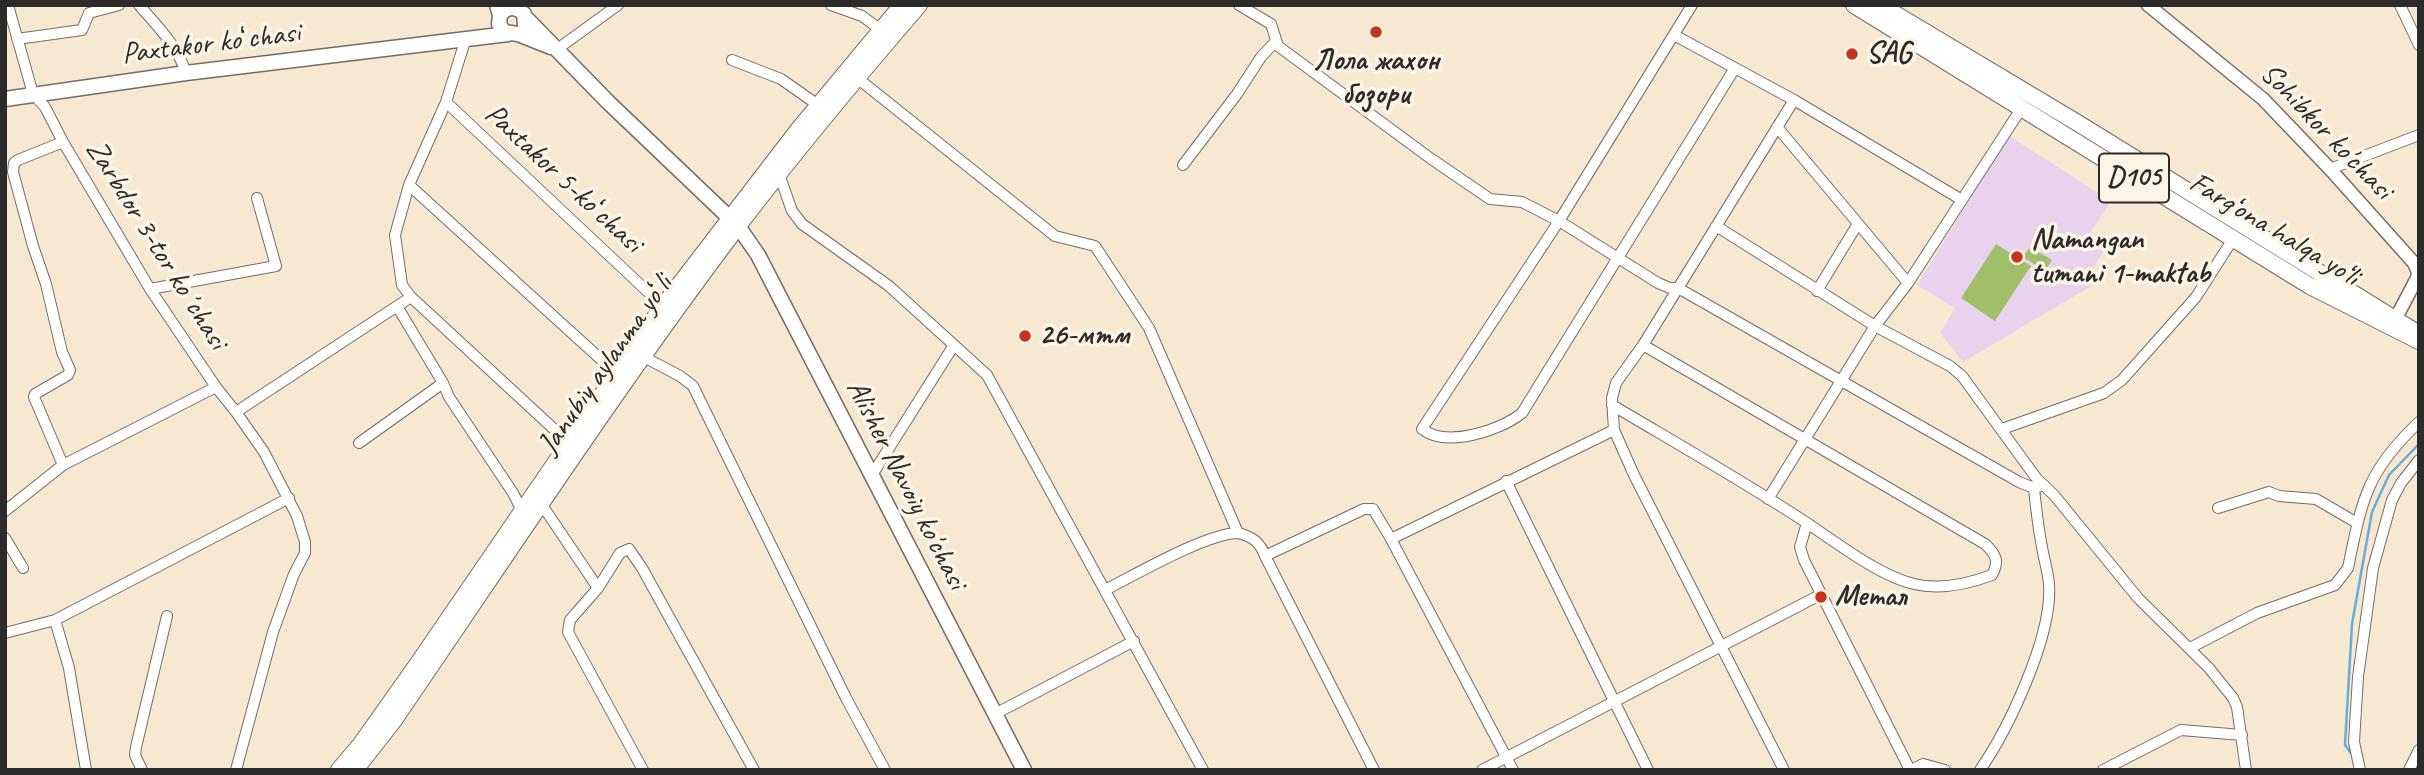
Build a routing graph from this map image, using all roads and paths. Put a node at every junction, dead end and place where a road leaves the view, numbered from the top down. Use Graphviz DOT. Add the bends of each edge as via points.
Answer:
graph roads {
  1 [pos="8,5"];
  2 [pos="119,5"];
  3 [pos="139,5"];
  4 [pos="618,5"];
  5 [pos="831,5"];
  6 [pos="902,5"];
  7 [pos="919,5"];
  8 [pos="1239,5"];
  9 [pos="1692,5"];
  10 [pos="1854,5"];
  11 [pos="1880,5"];
  12 [pos="2148,5"];
  13 [pos="2400,5"];
  14 [pos="518,10"];
  15 [pos="504,22"];
  16 [pos="881,30"];
  17 [pos="1674,34"];
  18 [pos="466,38"];
  19 [pos="17,39"];
  20 [pos="1276,41"];
  21 [pos="2419,45"];
  22 [pos="556,50"];
  23 [pos="732,60"];
  24 [pos="1735,68"];
  25 [pos="186,73"];
  26 [pos="856,77"];
  27 [pos="33,94"];
  28 [pos="5,99"];
  29 [pos="1794,100"];
  30 [pos="446,102"];
  31 [pos="818,106"];
  32 [pos="2021,108"];
  33 [pos="1777,127"];
  34 [pos="2419,135"];
  35 [pos="63,142"];
  36 [pos="1183,166"];
  37 [pos="2330,169"];
  38 [pos="779,174"];
  39 [pos="409,185"];
  40 [pos="257,198"];
  41 [pos="1962,200"];
  42 [pos="1559,221"];
  43 [pos="734,222"];
  44 [pos="1857,225"];
  45 [pos="1716,226"];
  46 [pos="2233,239"];
  47 [pos="1616,259"];
  48 [pos="1908,283"];
  49 [pos="1678,288"];
  50 [pos="150,289"];
  51 [pos="1817,291"];
  52 [pos="648,292"];
  53 [pos="411,297"];
  54 [pos="398,308"];
  55 [pos="2396,318"];
  56 [pos="1874,326"];
  57 [pos="2419,334"];
  58 [pos="2419,341"];
  59 [pos="954,345"];
  60 [pos="1643,345"];
  61 [pos="644,357"];
  62 [pos="616,373"];
  63 [pos="1840,381"];
  64 [pos="443,383"];
  65 [pos="216,387"];
  66 [pos="1612,405"];
  67 [pos="236,412"];
  68 [pos="2419,422"];
  69 [pos="2002,429"];
  70 [pos="1614,430"];
  71 [pos="1804,440"];
  72 [pos="359,443"];
  73 [pos="569,443"];
  74 [pos="2419,460"];
  75 [pos="64,465"];
  76 [pos="872,475"];
  77 [pos="1506,481"];
  78 [pos="2039,486"];
  79 [pos="289,498"];
  80 [pos="1768,499"];
  81 [pos="542,505"];
  82 [pos="2218,508"];
  83 [pos="5,511"];
  84 [pos="522,512"];
  85 [pos="1807,523"];
  86 [pos="2357,523"];
  87 [pos="1238,533"];
  88 [pos="5,538"];
  89 [pos="1391,539"];
  90 [pos="1265,556"];
  91 [pos="23,568"];
  92 [pos="598,588"];
  93 [pos="1105,590"];
  94 [pos="1820,595"];
  95 [pos="167,616"];
  96 [pos="54,620"];
  97 [pos="5,633"];
  98 [pos="1134,640"];
  99 [pos="1723,646"];
  100 [pos="2190,648"];
  101 [pos="1614,702"];
  102 [pos="995,714"];
  103 [pos="2242,735"];
  104 [pos="2419,750"];
  105 [pos="1507,757"];
  106 [pos="86,770"];
  107 [pos="142,770"];
  108 [pos="236,770"];
  109 [pos="339,770"];
  110 [pos="355,770"];
  111 [pos="643,770"];
  112 [pos="754,770"];
  113 [pos="885,770"];
  114 [pos="1024,770"];
  115 [pos="1203,770"];
  116 [pos="1374,770"];
  117 [pos="1482,770"];
  118 [pos="1513,770"];
  119 [pos="1648,770"];
  120 [pos="1784,770"];
  121 [pos="1911,770"];
  122 [pos="1945,770"];
  123 [pos="1980,770"];
  124 [pos="2103,770"];
  125 [pos="2246,770"];
  126 [pos="2360,770"];
  127 [pos="2409,770"];
  1 -- 19 [label="street, Zarbdor 3-tor koʼchasi"];
  2 -- 19 [label="street" via="89,13 85,27 77,31"];
  3 -- 25 [label="street" via="180,55"];
  4 -- 22 [label="street"];
  5 -- 16 [label="street" via="862,16"];
  6 -- 16 [label="highway, Janubiy aylanma yoʻli"];
  7 -- 26 [label="highway, Janubiy aylanma yoʻli"];
  8 -- 20 [label="street" via="1270,24"];
  9 -- 17 [label="street"];
  10 -- 32 [label="highway, Farg‘ona halqa yo‘li / D105"];
  11 -- 55 [label="highway, Farg‘ona halqa yo‘li / D105"];
  12 -- 37 [label="street, Sohibkor ko'chasi" via="2263,99"];
  13 -- 21 [label="street"];
  14 -- 15 [label="main road" via="507,8"];
  14 -- 15 [label="main road" via="524,27"];
  14 -- 22 [label="main road, Alisher Navoiy ko'chasi"];
  15 -- 18 [label="main road, Paxtakor koʻchasi"];
  15 -- 22 [label="main road"];
  16 -- 31 [label="highway, Janubiy aylanma yoʻli"];
  17 -- 24 [label="street"];
  17 -- 42 [label="street"];
  18 -- 25 [label="main road, Paxtakor koʻchasi"];
  18 -- 30 [label="street"];
  19 -- 27 [label="street, Zarbdor 3-tor koʼchasi"];
  20 -- 36 [label="street"];
  20 -- 42 [label="street" via="1414,147 1490,198 1517,200"];
  22 -- 43 [label="main road, Alisher Navoiy ko'chasi"];
  23 -- 31 [label="street" via="781,79"];
  24 -- 29 [label="street"];
  24 -- 47 [label="street"];
  25 -- 27 [label="main road, Paxtakor koʻchasi"];
  26 -- 38 [label="highway, Janubiy aylanma yoʻli"];
  26 -- 87 [label="street" via="1055,236 1100,250 1149,328"];
  27 -- 28 [label="main road, Paxtakor koʻchasi"];
  27 -- 35 [label="street, Zarbdor 3-tor koʼchasi"];
  29 -- 33 [label="street"];
  29 -- 41 [label="street"];
  30 -- 39 [label="street"];
  30 -- 52 [label="street, Paxtakor 5-koʻchasi"];
  31 -- 43 [label="highway, Janubiy aylanma yoʻli"];
  32 -- 41 [label="street"];
  32 -- 46 [label="highway, Farg‘ona halqa yo‘li / D105"];
  33 -- 44 [label="street"];
  33 -- 45 [label="street"];
  34 -- 37 [label="street"];
  35 -- 50 [label="street, Zarbdor 3-tor koʼchasi"];
  35 -- 75 [label="street" via="18,160 13,172 61,352 70,370 34,397"];
  37 -- 55 [label="street, Sohibkor ko'chasi" via="2416,267 2417,278"];
  38 -- 43 [label="highway, Janubiy aylanma yoʻli"];
  38 -- 59 [label="street" via="802,225 889,286"];
  39 -- 53 [label="street" via="395,235 402,285"];
  39 -- 62 [label="street"];
  40 -- 50 [label="street" via="276,266"];
  41 -- 48 [label="street"];
  42 -- 47 [label="street"];
  42 -- 47 [label="street" via="1422,429 1427,433 1444,438 1469,436 1519,416"];
  43 -- 61 [label="highway, Janubiy aylanma yoʻli"];
  43 -- 62 [label="highway, Janubiy aylanma yoʻli"];
  43 -- 76 [label="main road, Alisher Navoiy ko'chasi" via="758,255"];
  44 -- 48 [label="street"];
  44 -- 51 [label="street"];
  45 -- 49 [label="street"];
  45 -- 51 [label="street"];
  46 -- 58 [label="highway, Farg‘ona halqa yo‘li / D105" via="2320,292"];
  46 -- 69 [label="street" via="2196,297 2122,380 2104,393"];
  47 -- 49 [label="street" via="1665,287"];
  48 -- 56 [label="street"];
  49 -- 60 [label="street"];
  49 -- 63 [label="street"];
  50 -- 65 [label="street, Zarbdor 3-tor koʼchasi"];
  51 -- 56 [label="street"];
  53 -- 54 [label="street"];
  53 -- 73 [label="street"];
  54 -- 64 [label="street"];
  54 -- 67 [label="street"];
  55 -- 57 [label="highway, Farg‘ona halqa yo‘li / D105"];
  56 -- 63 [label="street"];
  56 -- 69 [label="street" via="1950,366"];
  59 -- 76 [label="street"];
  59 -- 93 [label="street" via="987,375"];
  60 -- 66 [label="street" via="1616,383"];
  60 -- 71 [label="street"];
  61 -- 81 [label="highway, Janubiy aylanma yoʻli"];
  61 -- 113 [label="street" via="693,386"];
  62 -- 73 [label="highway, Janubiy aylanma yoʻli"];
  63 -- 71 [label="street"];
  63 -- 78 [label="street" via="2019,482"];
  64 -- 72 [label="street"];
  64 -- 84 [label="street"];
  65 -- 67 [label="street, Zarbdor 3-tor koʼchasi"];
  65 -- 75 [label="street"];
  66 -- 70 [label="street"];
  66 -- 80 [label="street"];
  67 -- 79 [label="street, Zarbdor 3-tor koʼchasi"];
  68 -- 86 [label="street" via="2372,478"];
  69 -- 78 [label="street"];
  70 -- 77 [label="street"];
  70 -- 99 [label="street"];
  71 -- 80 [label="street"];
  71 -- 85 [label="street" via="1985,544 1998,565 1992,576 1975,581 1939,587 1912,584"];
  73 -- 84 [label="highway, Janubiy aylanma yoʻli"];
  74 -- 126 [label="street" via="2392,500 2373,568 2358,677 2354,742"];
  75 -- 83 [label="street"];
  76 -- 102 [label="main road, Alisher Navoiy ko'chasi"];
  77 -- 89 [label="street"];
  77 -- 101 [label="street"];
  78 -- 100 [label="street" via="2137,598"];
  78 -- 123 [label="street" via="2037,520 2049,583 2049,614 2013,711"];
  79 -- 96 [label="street"];
  79 -- 108 [label="street, Zarbdor 3-tor koʼchasi" via="306,542 305,553 273,632"];
  80 -- 85 [label="street"];
  81 -- 92 [label="street"];
  81 -- 110 [label="highway, Janubiy aylanma yoʻli"];
  82 -- 86 [label="street" via="2269,492 2316,499"];
  84 -- 109 [label="highway, Janubiy aylanma yoʻli"];
  85 -- 94 [label="street" via="1800,550"];
  86 -- 100 [label="street" via="2348,568 2335,585 2257,613"];
  87 -- 90 [label="street" via="1255,540"];
  87 -- 93 [label="street" via="1176,554"];
  88 -- 91 [label="street"];
  89 -- 90 [label="street" via="1377,512 1369,508"];
  89 -- 105 [label="street"];
  90 -- 116 [label="street"];
  92 -- 111 [label="street" via="570,620 568,632"];
  92 -- 112 [label="street" via="620,553 629,549"];
  93 -- 98 [label="street"];
  94 -- 99 [label="street"];
  94 -- 121 [label="street"];
  95 -- 107 [label="street" via="135,747"];
  96 -- 97 [label="street"];
  96 -- 106 [label="street" via="69,668"];
  98 -- 102 [label="street"];
  98 -- 115 [label="street"];
  99 -- 101 [label="street"];
  99 -- 120 [label="street"];
  100 -- 103 [label="street" via="2233,698"];
  101 -- 105 [label="street"];
  101 -- 119 [label="street"];
  102 -- 114 [label="main road, Alisher Navoiy ko'chasi"];
  103 -- 124 [label="street" via="2181,730"];
  103 -- 125 [label="street"];
  104 -- 127 [label="street"];
  105 -- 117 [label="street"];
  105 -- 118 [label="street"];
  121 -- 122 [label="street" via="1923,764"];
}
